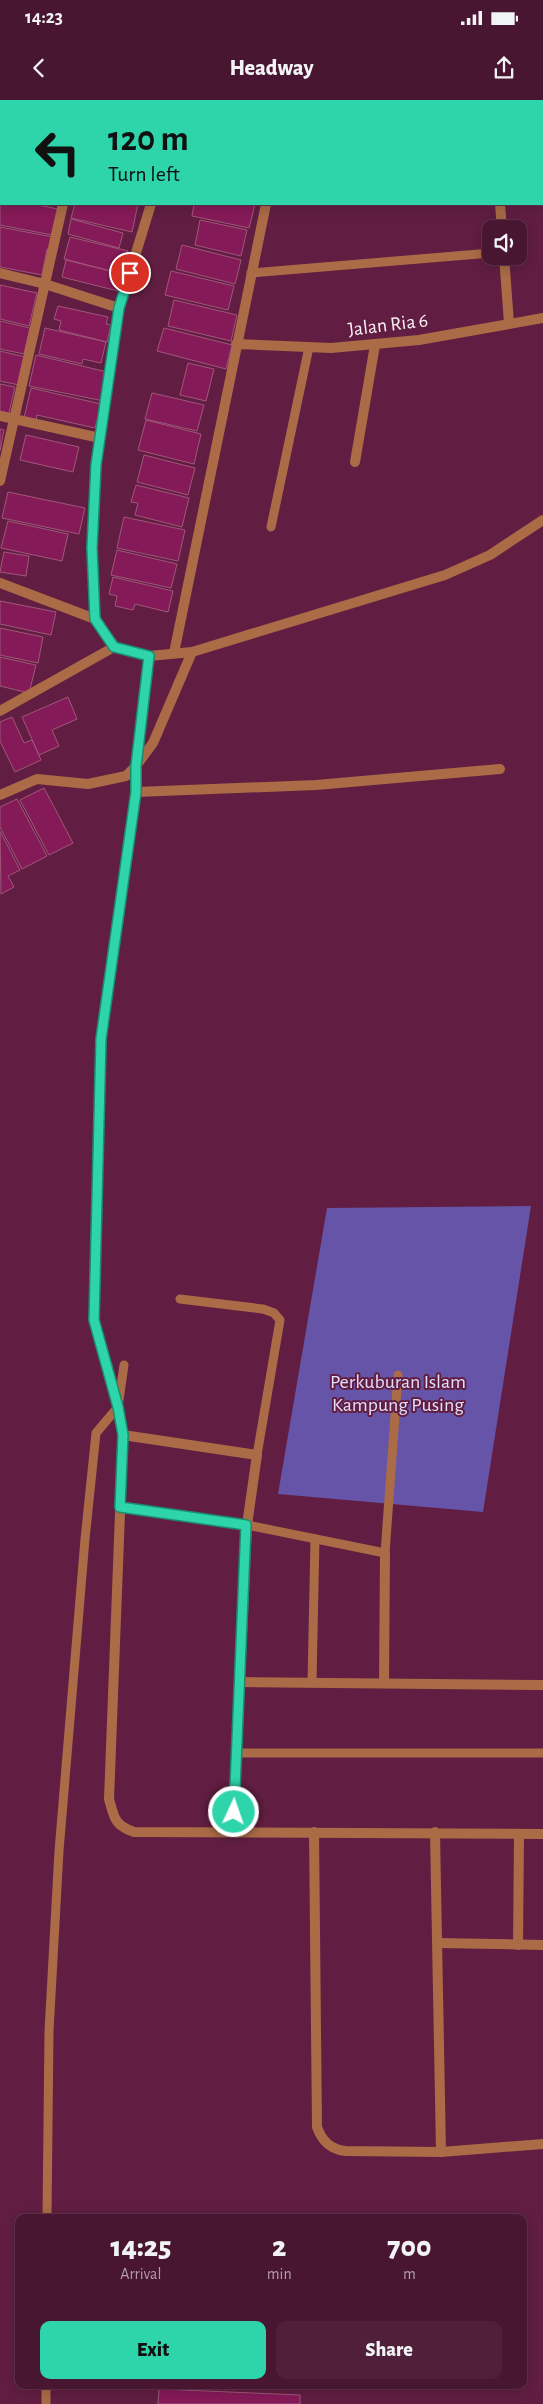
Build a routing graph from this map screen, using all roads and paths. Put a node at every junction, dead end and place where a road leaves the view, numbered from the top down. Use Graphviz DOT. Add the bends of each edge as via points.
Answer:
graph roads {
  1 [pos="63,205"];
  2 [pos="151,205"];
  3 [pos="266,205"];
  4 [pos="500,205"];
  5 [pos="501,220"];
  6 [pos="482,254"];
  7 [pos="505,265"];
  8 [pos="0,273"];
  9 [pos="251,273"];
  10 [pos="45,284"];
  11 [pos="119,308"];
  12 [pos="543,318"];
  13 [pos="509,323"];
  14 [pos="236,344"];
  15 [pos="375,345"];
  16 [pos="309,348"];
  17 [pos="0,416"];
  18 [pos="14,419"];
  19 [pos="100,438"];
  20 [pos="355,462"];
  21 [pos="0,481"];
  22 [pos="543,520"];
  23 [pos="271,527"];
  24 [pos="0,583"];
  25 [pos="95,619"];
  26 [pos="114,647"];
  27 [pos="192,652"];
  28 [pos="174,653"];
  29 [pos="149,656"];
  30 [pos="0,710"];
  31 [pos="136,766"];
  32 [pos="500,769"];
  33 [pos="136,792"];
  34 [pos="0,795"];
  35 [pos="180,1299"];
  36 [pos="124,1365"];
  37 [pos="398,1375"];
  38 [pos="118,1407"];
  39 [pos="123,1435"];
  40 [pos="257,1455"];
  41 [pos="120,1507"];
  42 [pos="246,1525"];
  43 [pos="315,1539"];
  44 [pos="385,1552"];
  45 [pos="240,1682"];
  46 [pos="312,1682"];
  47 [pos="384,1683"];
  48 [pos="543,1685"];
  49 [pos="237,1753"];
  50 [pos="543,1753"];
  51 [pos="233,1832"];
  52 [pos="314,1832"];
  53 [pos="435,1832"];
  54 [pos="519,1834"];
  55 [pos="543,1834"];
  56 [pos="438,1943"];
  57 [pos="518,1945"];
  58 [pos="543,1945"];
  59 [pos="543,2144"];
  60 [pos="442,2152"];
  61 [pos="47,2214"];
  62 [pos="46,2389"];
  63 [pos="46,2404"];
  1 -- 10 [label="street"];
  2 -- 11 [label="street"];
  3 -- 9 [label="street"];
  4 -- 5 [label="street"];
  6 -- 9 [label="lane"];
  7 -- 13 [label="street"];
  8 -- 10 [label="street"];
  9 -- 14 [label="street"];
  10 -- 11 [label="street"];
  10 -- 18 [label="street"];
  11 -- 19 [label="street"];
  12 -- 13 [label="street, Jalan Ria 6"];
  13 -- 15 [label="street, Jalan Ria 6"];
  14 -- 16 [label="street, Jalan Ria 6"];
  14 -- 28 [label="street"];
  15 -- 16 [label="street, Jalan Ria 6"];
  15 -- 20 [label="street"];
  16 -- 23 [label="lane"];
  17 -- 18 [label="street"];
  18 -- 19 [label="street"];
  18 -- 21 [label="street"];
  19 -- 25 [label="street" via="92,548"];
  22 -- 27 [label="street" via="490,555 445,575"];
  24 -- 25 [label="street"];
  25 -- 26 [label="street"];
  26 -- 29 [label="street"];
  26 -- 30 [label="street"];
  27 -- 28 [label="street"];
  27 -- 31 [label="street" via="153,743"];
  28 -- 29 [label="street"];
  29 -- 31 [label="street"];
  31 -- 33 [label="street"];
  31 -- 34 [label="street" via="126,776 109,781 88,784 38,779"];
  32 -- 33 [label="street" via="316,785"];
  33 -- 38 [label="street" via="101,1039 94,1320"];
  35 -- 40 [label="lane" via="263,1308 280,1320"];
  36 -- 38 [label="lane"];
  37 -- 44 [label="lane"];
  38 -- 39 [label="street"];
  38 -- 61 [label="lane" via="96,1433 85,1540 49,2031"];
  39 -- 40 [label="street"];
  39 -- 41 [label="street"];
  40 -- 42 [label="street"];
  41 -- 42 [label="lane"];
  41 -- 51 [label="street" via="109,1798 114,1820 122,1828 134,1832"];
  42 -- 43 [label="lane"];
  42 -- 45 [label="street"];
  43 -- 44 [label="lane"];
  43 -- 46 [label="lane"];
  44 -- 47 [label="street"];
  45 -- 46 [label="street"];
  45 -- 49 [label="street"];
  46 -- 47 [label="street"];
  47 -- 48 [label="street"];
  49 -- 50 [label="lane"];
  49 -- 51 [label="street"];
  51 -- 52 [label="street"];
  52 -- 53 [label="street"];
  52 -- 60 [label="street" via="317,2127 320,2136 335,2149 345,2151"];
  53 -- 54 [label="street"];
  53 -- 56 [label="street"];
  54 -- 55 [label="street"];
  54 -- 57 [label="street"];
  56 -- 57 [label="street"];
  56 -- 60 [label="street"];
  57 -- 58 [label="street"];
  59 -- 60 [label="street"];
  62 -- 63 [label="lane"];
}
